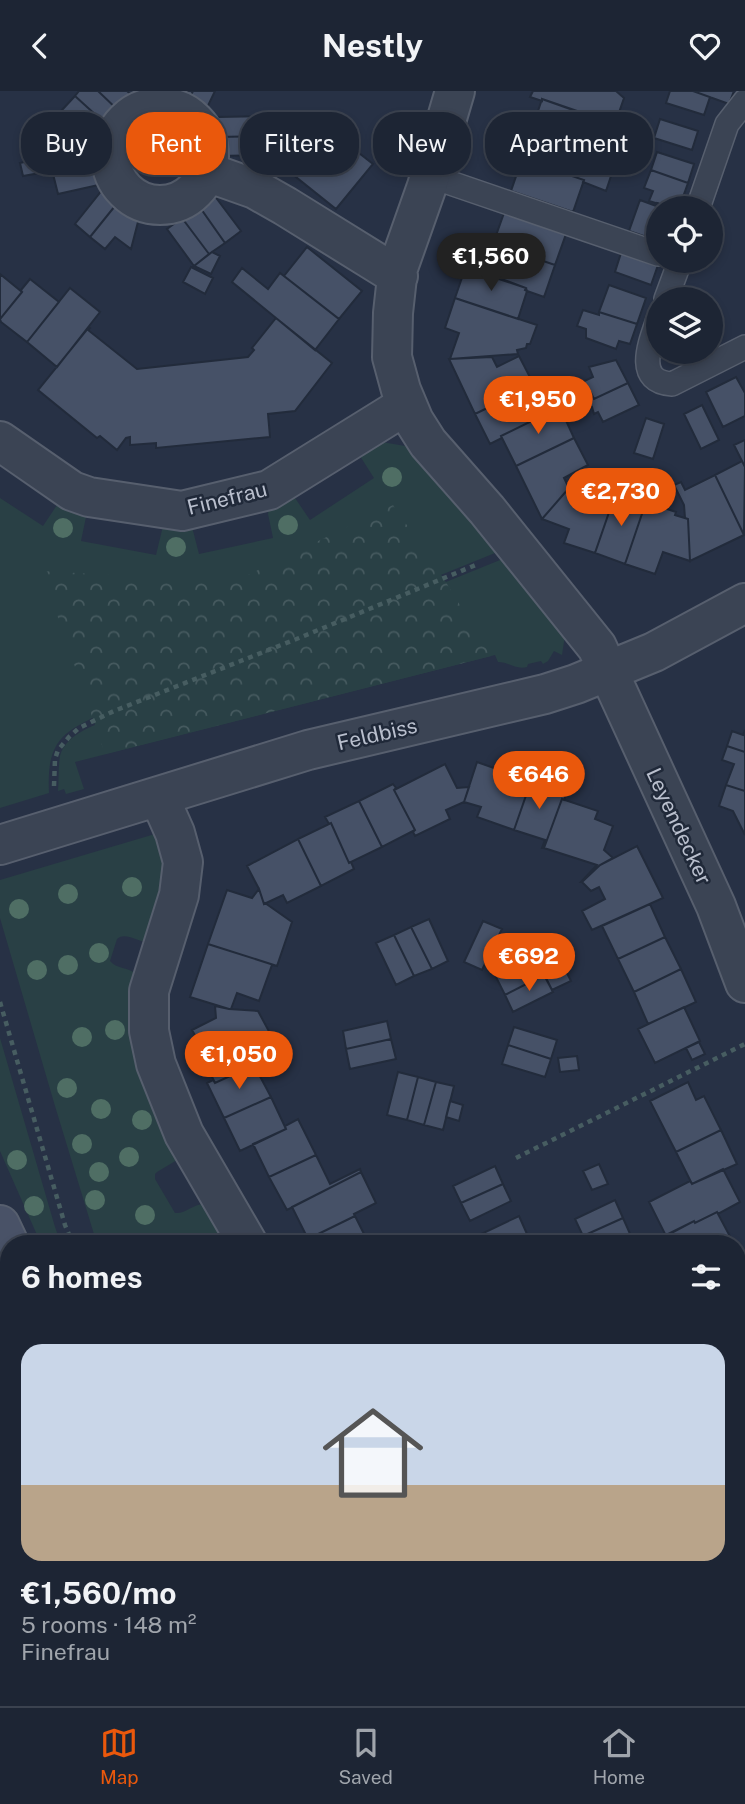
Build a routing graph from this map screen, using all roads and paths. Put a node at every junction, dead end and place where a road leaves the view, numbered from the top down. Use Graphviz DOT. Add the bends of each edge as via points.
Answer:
graph roads {
  1 [pos="455,91"];
  2 [pos="745,101"];
  3 [pos="215,175"];
  4 [pos="430,176"];
  5 [pos="702,196"];
  6 [pos="646,250"];
  7 [pos="398,276"];
  8 [pos="745,347"];
  9 [pos="723,358"];
  10 [pos="647,364"];
  11 [pos="711,364"];
  12 [pos="406,405"];
  13 [pos="0,441"];
  14 [pos="518,548"];
  15 [pos="745,603"];
  16 [pos="607,672"];
  17 [pos="159,797"];
  18 [pos="54,829"];
  19 [pos="0,845"];
  20 [pos="745,983"];
  21 [pos="0,1002"];
  22 [pos="745,1044"];
  23 [pos="516,1158"];
  24 [pos="69,1235"];
  25 [pos="243,1235"];
  1 -- 4 [label="street"];
  2 -- 5 [label="lane" via="727,124"];
  3 -- 7 [label="street" via="255,189"];
  4 -- 6 [label="lane"];
  4 -- 7 [label="street"];
  7 -- 12 [label="street" via="392,357"];
  8 -- 9 [label="lane"];
  10 -- 11 [label="lane" via="654,379 672,384"];
  12 -- 13 [label="street, Finefrau" via="269,490 181,511 72,491"];
  12 -- 14 [label="street" via="428,443"];
  14 -- 16 [label="street" via="597,647"];
  14 -- 18 [label="path" via="79,728 62,743 55,759"];
  15 -- 16 [label="street, Feldbiss"];
  16 -- 17 [label="street, Feldbiss" via="545,694 308,751"];
  16 -- 20 [label="street, Leyendecker" via="716,906"];
  17 -- 18 [label="street, Feldbiss"];
  17 -- 25 [label="street" via="183,862 179,895 149,991 151,1042 184,1134"];
  18 -- 19 [label="street, Feldbiss"];
  21 -- 24 [label="path"];
  22 -- 23 [label="path"];
}
